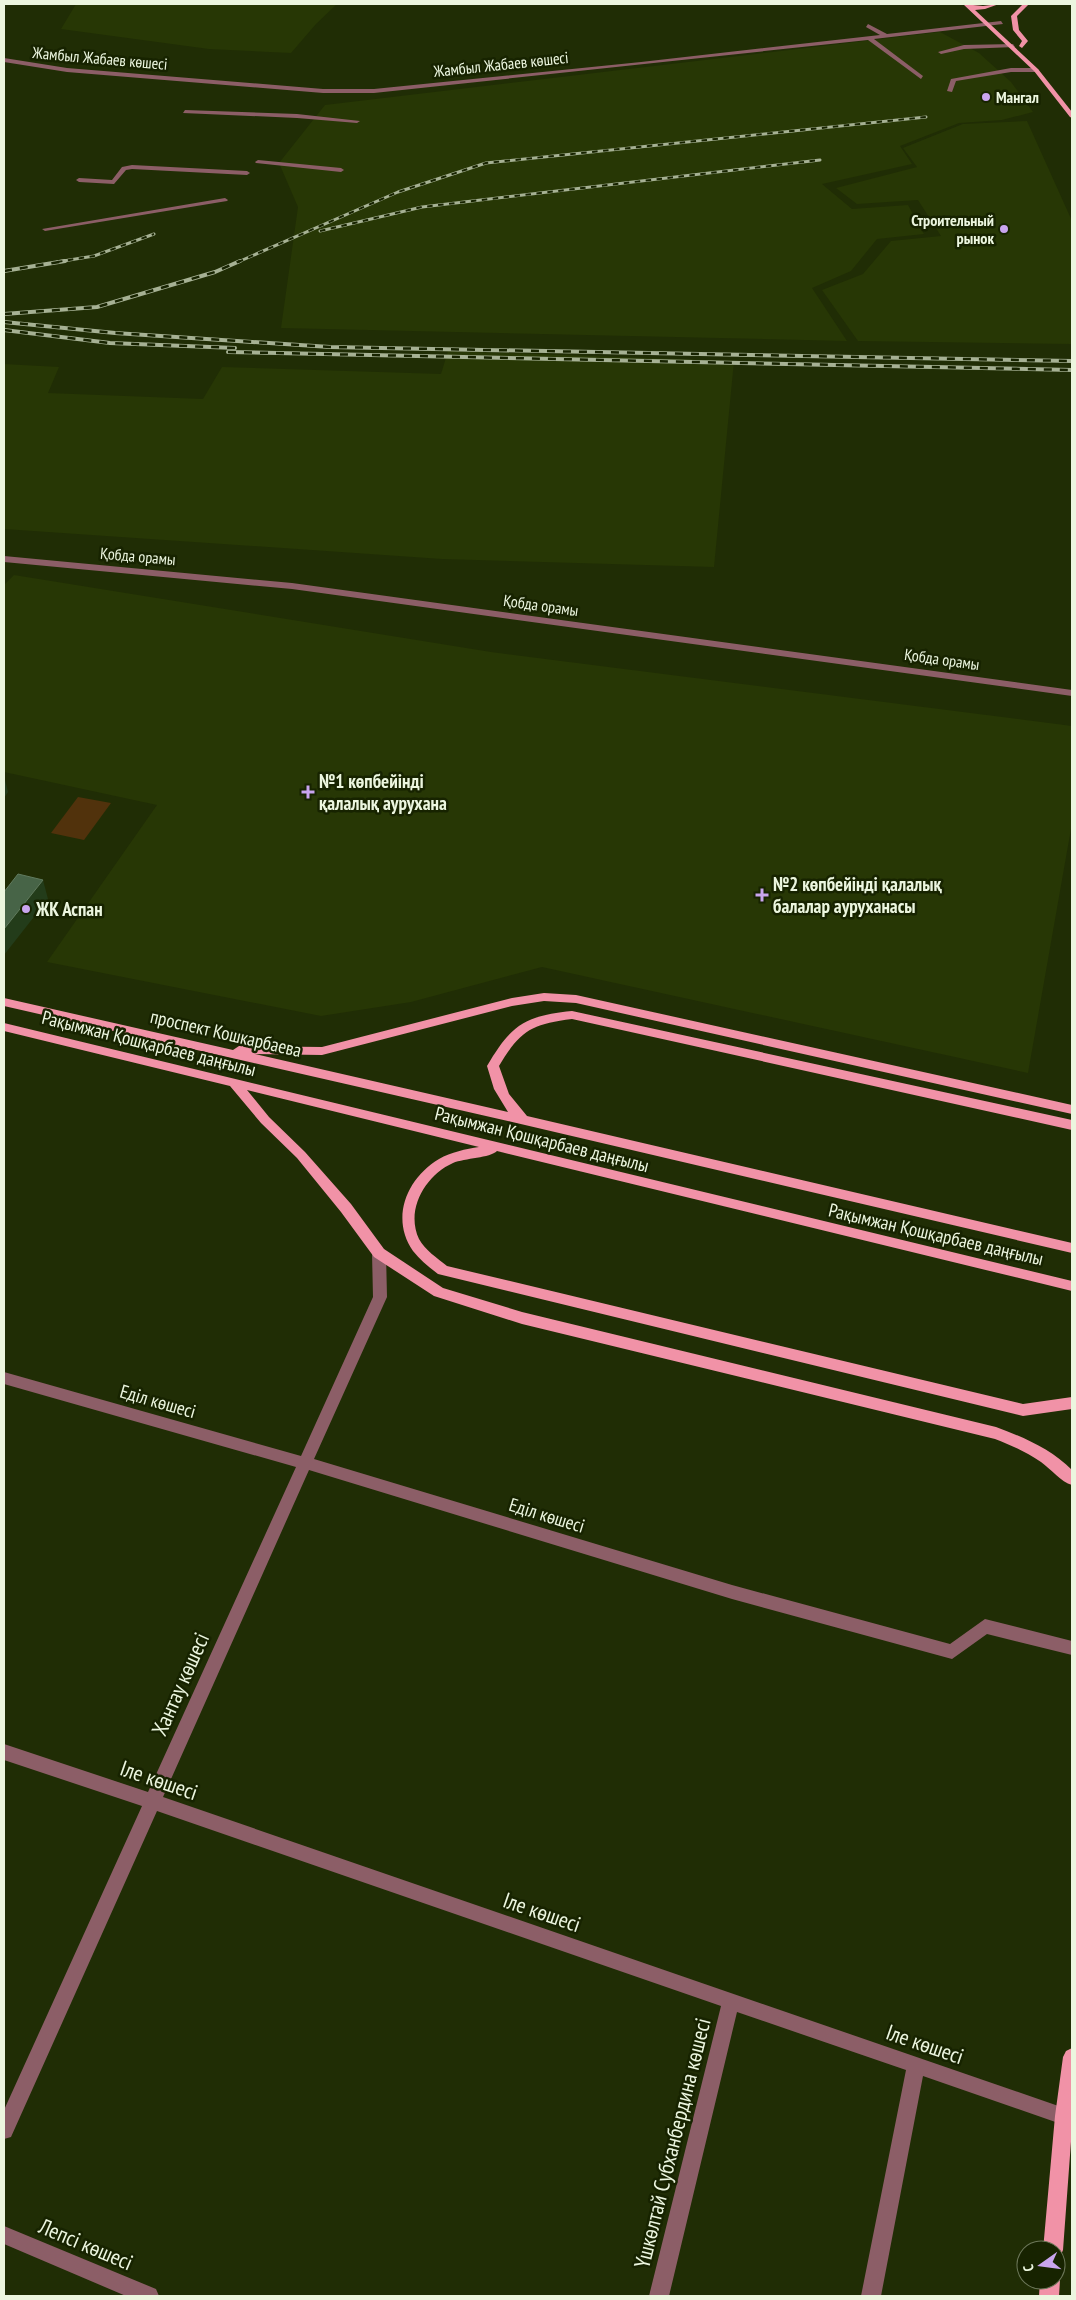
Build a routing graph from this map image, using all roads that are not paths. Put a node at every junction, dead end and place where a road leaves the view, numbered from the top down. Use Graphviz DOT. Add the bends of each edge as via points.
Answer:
graph roads {
  1 [pos="996,4"];
  2 [pos="1026,4"];
  3 [pos="969,6"];
  4 [pos="980,6"];
  5 [pos="989,13"];
  6 [pos="995,18"];
  7 [pos="989,24"];
  8 [pos="1001,24"];
  9 [pos="868,26"];
  10 [pos="886,36"];
  11 [pos="869,38"];
  12 [pos="1013,46"];
  13 [pos="1022,46"];
  14 [pos="941,52"];
  15 [pos="4,60"];
  16 [pos="1036,70"];
  17 [pos="1046,70"];
  18 [pos="921,77"];
  19 [pos="950,91"];
  20 [pos="185,112"];
  21 [pos="1072,116"];
  22 [pos="358,121"];
  23 [pos="258,162"];
  24 [pos="341,170"];
  25 [pos="247,173"];
  26 [pos="80,180"];
  27 [pos="225,200"];
  28 [pos="46,229"];
  29 [pos="4,559"];
  30 [pos="1072,693"];
  31 [pos="4,1002"];
  32 [pos="4,1027"];
  33 [pos="214,1049"];
  34 [pos="235,1084"];
  35 [pos="439,1101"];
  36 [pos="1072,1110"];
  37 [pos="525,1120"];
  38 [pos="1072,1125"];
  39 [pos="519,1153"];
  40 [pos="1072,1248"];
  41 [pos="379,1253"];
  42 [pos="1072,1286"];
  43 [pos="4,1378"];
  44 [pos="1072,1402"];
  45 [pos="305,1463"];
  46 [pos="1072,1479"];
  47 [pos="1072,1648"];
  48 [pos="4,1752"];
  49 [pos="152,1801"];
  50 [pos="731,2001"];
  51 [pos="1072,2057"];
  52 [pos="916,2065"];
  53 [pos="1064,2116"];
  54 [pos="4,2130"];
  55 [pos="4,2235"];
  56 [pos="1053,2240"];
  57 [pos="149,2296"];
  58 [pos="659,2296"];
  59 [pos="871,2296"];
  1 -- 4 [label="main road"];
  2 -- 13 [label="main road" via="1014,16 1016,30 1025,41"];
  3 -- 4 [label="main road"];
  3 -- 7 [label="main road"];
  4 -- 5 [label="main road"];
  6 -- 8 [label="main road"];
  7 -- 8 [label="street, Жамбыл Жабаев көшесі"];
  7 -- 10 [label="street, Жамбыл Жабаев көшесі"];
  7 -- 12 [label="main road"];
  8 -- 13 [label="main road"];
  9 -- 10 [label="street"];
  10 -- 11 [label="street, Жамбыл Жабаев көшесі"];
  11 -- 15 [label="street, Жамбыл Жабаев көшесі" via="374,91 67,70"];
  11 -- 18 [label="street"];
  12 -- 14 [label="street" via="964,47"];
  12 -- 16 [label="main road"];
  13 -- 17 [label="main road"];
  16 -- 19 [label="street" via="1011,70 953,80"];
  16 -- 21 [label="main road"];
  20 -- 22 [label="street"];
  23 -- 24 [label="street"];
  25 -- 26 [label="street" via="132,167 124,168 114,182"];
  27 -- 28 [label="street"];
  29 -- 30 [label="street, Қобда орамы" via="292,586"];
  31 -- 33 [label="main road, проспект Кошкарбаева"];
  32 -- 34 [label="main road, Рақымжан Қошқарбаев даңғылы"];
  33 -- 35 [label="main road, проспект Кошкарбаева"];
  33 -- 36 [label="main road" via="322,1051 512,1002 544,997 576,999"];
  34 -- 39 [label="main road, Рақымжан Қошқарбаев даңғылы"];
  34 -- 41 [label="main road" via="265,1120 302,1155"];
  35 -- 37 [label="main road, Рақымжан Қошқарбаев даңғылы"];
  37 -- 38 [label="main road" via="510,1107 500,1092 493,1066 511,1038 526,1027 548,1018 572,1015"];
  37 -- 40 [label="main road, Рақымжан Қошқарбаев даңғылы"];
  39 -- 42 [label="main road, Рақымжан Қошқарбаев даңғылы"];
  39 -- 44 [label="main road" via="494,1150 468,1153 444,1162 425,1176 412,1195 408,1216 411,1236 424,1255 443,1270 1023,1410"];
  41 -- 45 [label="street, Хантау көшесі" via="380,1297"];
  41 -- 46 [label="main road" via="439,1292 522,1318 996,1433 1028,1446 1061,1467"];
  43 -- 45 [label="street, Еділ көшесі"];
  45 -- 47 [label="street, Еділ көшесі" via="732,1592 952,1652 985,1626"];
  45 -- 49 [label="street, Хантау көшесі"];
  48 -- 49 [label="street, Іле көшесі"];
  49 -- 50 [label="street, Іле көшесі"];
  49 -- 54 [label="street, Хантау көшесі"];
  50 -- 52 [label="street, Іле көшесі"];
  50 -- 58 [label="street, Үшкөлтай Субханбердина көшесі"];
  51 -- 53 [label="main road"];
  52 -- 53 [label="street, Іле көшесі"];
  52 -- 59 [label="street"];
  53 -- 56 [label="main road"];
  55 -- 57 [label="street, Лепсі көшесі"];
}
